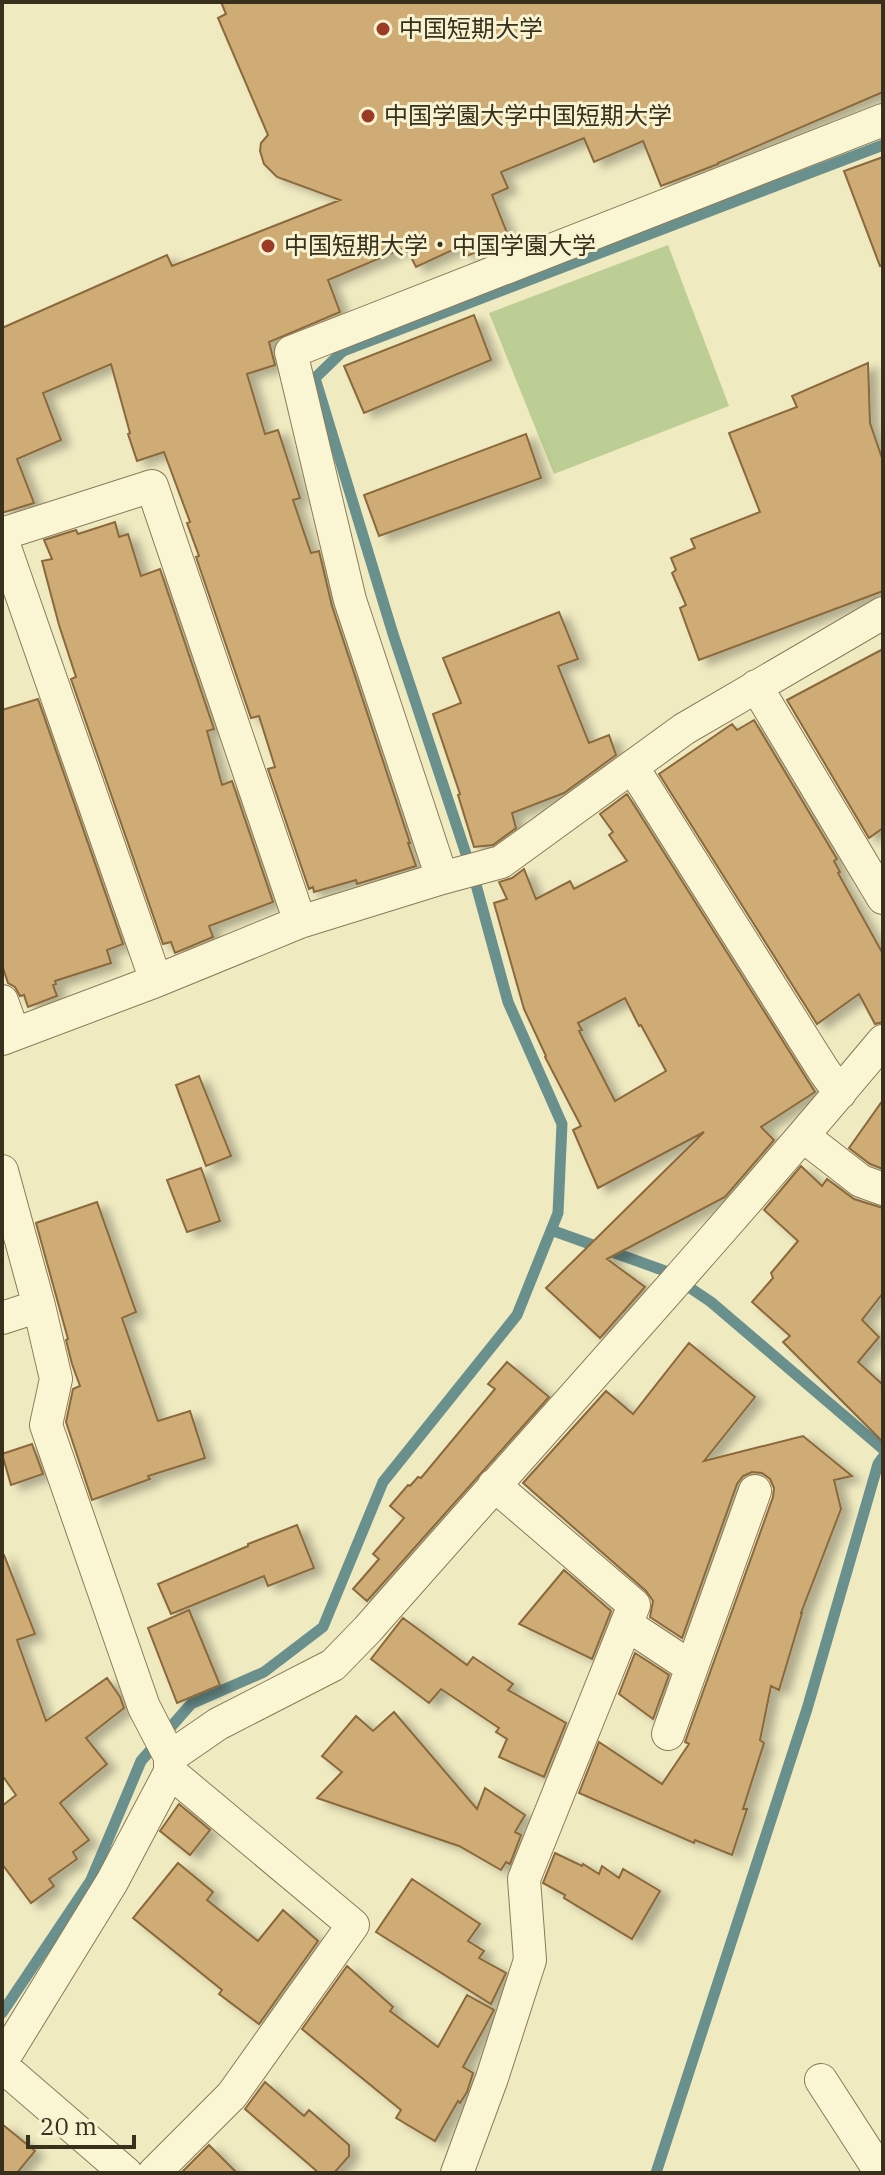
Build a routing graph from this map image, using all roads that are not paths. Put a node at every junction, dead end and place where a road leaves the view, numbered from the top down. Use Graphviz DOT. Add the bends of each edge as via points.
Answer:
graph roads {
  1 [pos="883,120"];
  2 [pos="2,537"];
  3 [pos="883,613"];
  4 [pos="756,686"];
  5 [pos="633,768"];
  6 [pos="442,878"];
  7 [pos="883,898"];
  8 [pos="300,922"];
  9 [pos="156,981"];
  10 [pos="2,1001"];
  11 [pos="8,1036"];
  12 [pos="883,1041"];
  13 [pos="840,1093"];
  14 [pos="803,1136"];
  15 [pos="2,1171"];
  16 [pos="883,1189"];
  17 [pos="39,1306"];
  18 [pos="2,1318"];
  19 [pos="494,1485"];
  20 [pos="755,1491"];
  21 [pos="626,1624"];
  22 [pos="691,1667"];
  23 [pos="668,1734"];
  24 [pos="170,1764"];
  25 [pos="2,2064"];
  26 [pos="821,2080"];
  27 [pos="126,2173"];
  28 [pos="154,2173"];
  29 [pos="457,2173"];
  30 [pos="881,2173"];
  1 -- 6 [label="street" via="291,352 350,600"];
  2 -- 8 [label="street" via="152,486"];
  2 -- 9 [label="street"];
  3 -- 4 [label="street"];
  4 -- 5 [label="street" via="684,729"];
  4 -- 7 [label="street"];
  5 -- 6 [label="street" via="501,862"];
  5 -- 13 [label="street"];
  6 -- 8 [label="street"];
  8 -- 9 [label="street"];
  9 -- 11 [label="street"];
  10 -- 11 [label="street"];
  12 -- 13 [label="street"];
  13 -- 14 [label="street"];
  14 -- 16 [label="street" via="861,1181"];
  14 -- 19 [label="street"];
  15 -- 17 [label="street"];
  17 -- 18 [label="street"];
  17 -- 24 [label="street" via="56,1379 46,1425 144,1707"];
  19 -- 21 [label="street" via="634,1605"];
  19 -- 24 [label="street" via="333,1665 218,1724"];
  20 -- 22 [label="street"];
  21 -- 22 [label="street"];
  21 -- 29 [label="street" via="524,1879 530,1960"];
  22 -- 23 [label="street"];
  24 -- 25 [label="street" via="112,1882"];
  24 -- 28 [label="street" via="353,1925 232,2095"];
  25 -- 27 [label="street"];
  26 -- 30 [label="street"];
}
